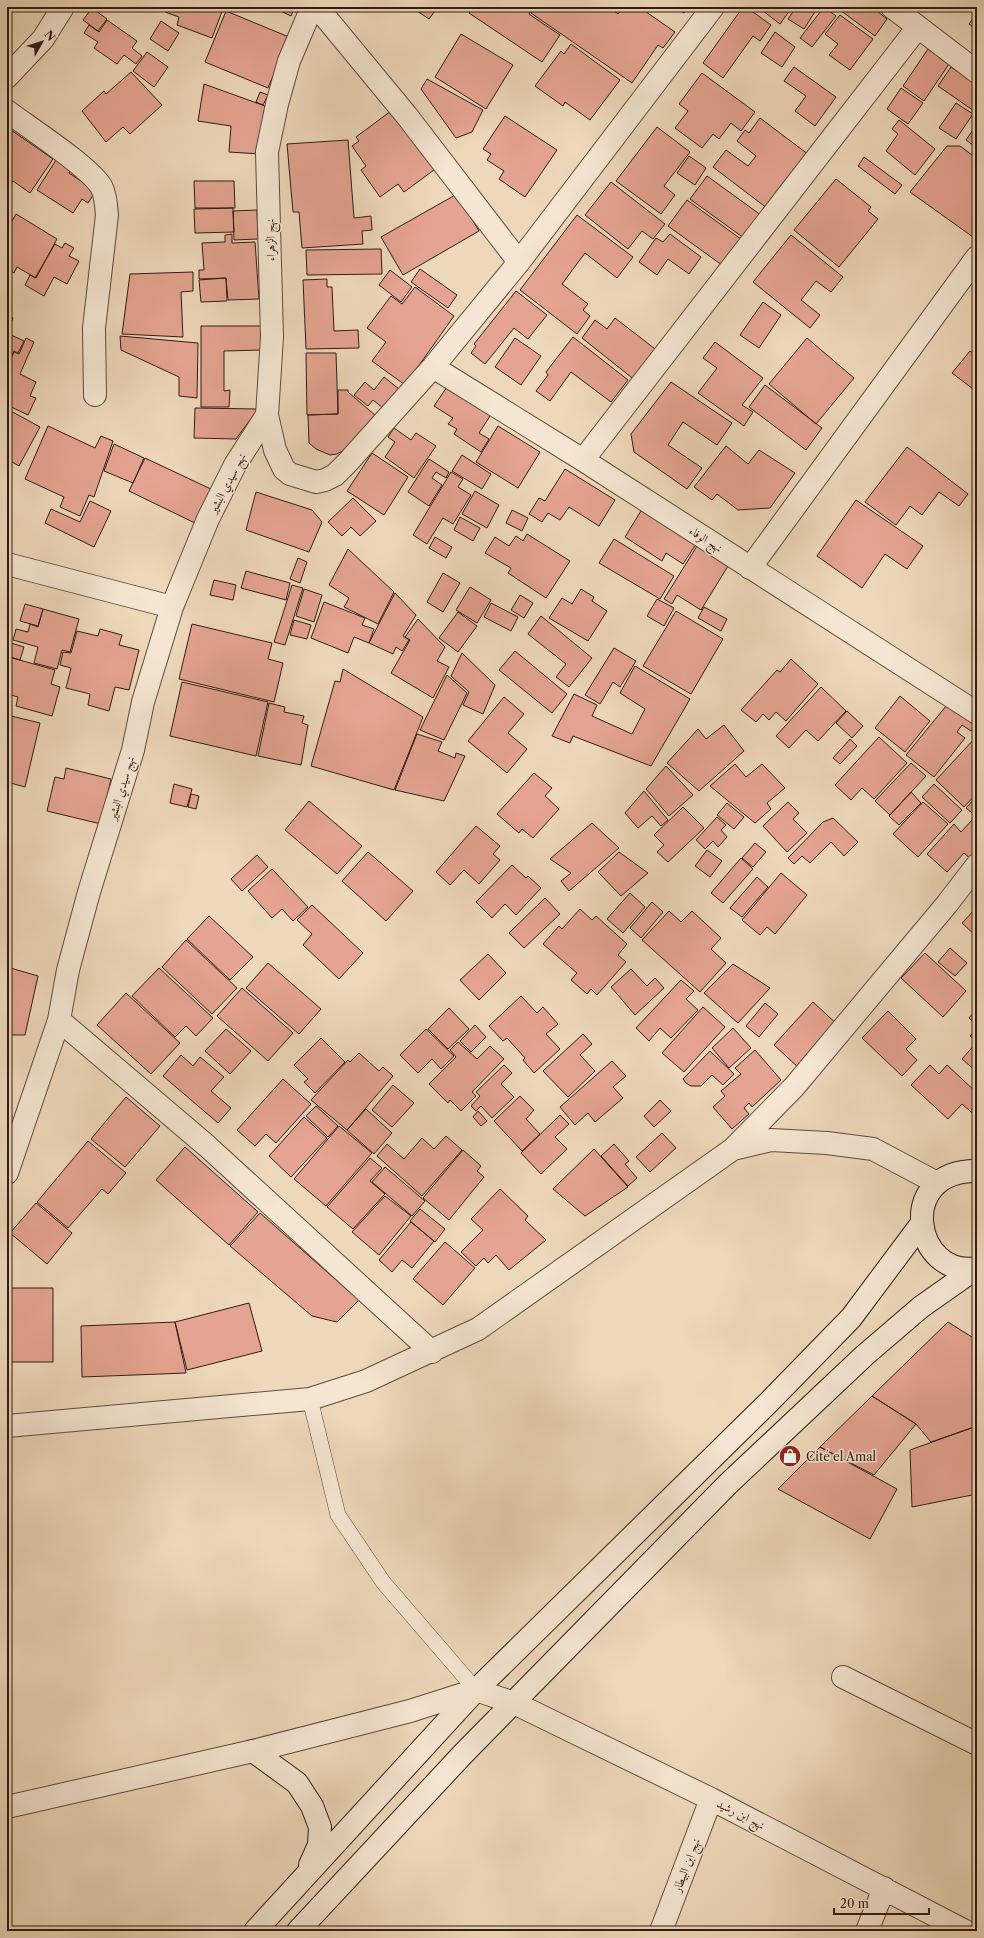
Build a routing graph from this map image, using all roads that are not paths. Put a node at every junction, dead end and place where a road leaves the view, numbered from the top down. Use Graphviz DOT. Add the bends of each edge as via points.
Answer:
graph roads {
  1 [pos="63,7"];
  2 [pos="312,7"];
  3 [pos="317,7"];
  4 [pos="713,7"];
  5 [pos="892,7"];
  6 [pos="918,27"];
  7 [pos="977,72"];
  8 [pos="7,77"];
  9 [pos="7,111"];
  10 [pos="977,257"];
  11 [pos="519,262"];
  12 [pos="433,367"];
  13 [pos="94,395"];
  14 [pos="267,415"];
  15 [pos="583,460"];
  16 [pos="7,564"];
  17 [pos="750,568"];
  18 [pos="172,607"];
  19 [pos="977,713"];
  20 [pos="977,865"];
  21 [pos="59,1020"];
  22 [pos="733,1149"];
  23 [pos="977,1171"];
  24 [pos="7,1173"];
  25 [pos="938,1183"];
  26 [pos="922,1223"];
  27 [pos="976,1269"];
  28 [pos="432,1352"];
  29 [pos="310,1399"];
  30 [pos="7,1426"];
  31 [pos="843,1677"];
  32 [pos="476,1690"];
  33 [pos="514,1703"];
  34 [pos="977,1744"];
  35 [pos="253,1751"];
  36 [pos="711,1798"];
  37 [pos="7,1807"];
  38 [pos="307,1873"];
  39 [pos="884,1888"];
  40 [pos="255,1931"];
  41 [pos="298,1931"];
  42 [pos="661,1931"];
  43 [pos="867,1931"];
  44 [pos="965,1931"];
  1 -- 8 [label="street" via="43,39"];
  2 -- 14 [label="street, نهج الزهراء" via="289,61 267,152 272,337"];
  3 -- 11 [label="street" via="407,116"];
  4 -- 11 [label="street"];
  5 -- 6 [label="street"];
  6 -- 7 [label="street"];
  6 -- 15 [label="street"];
  9 -- 13 [label="street" via="87,171 102,187 106,198 107,215 94,328"];
  10 -- 17 [label="street"];
  11 -- 12 [label="street"];
  12 -- 14 [label="street, نهج الزهراء" via="335,475 325,480 316,482 290,474 284,469 275,450"];
  12 -- 15 [label="street, نهج الوفاء"];
  14 -- 18 [label="street, نهج سيدي البشير" via="236,465 208,519"];
  15 -- 17 [label="street, نهج الوفاء"];
  16 -- 18 [label="street"];
  17 -- 19 [label="street, نهج الوفاء"];
  18 -- 21 [label="street, نهج سيدي البشير" via="143,702 133,750 88,892 68,970"];
  20 -- 22 [label="street" via="794,1087"];
  21 -- 24 [label="street, نهج سيدي البشير"];
  21 -- 28 [label="street" via="207,1146"];
  22 -- 25 [label="street" via="771,1140 873,1149"];
  22 -- 28 [label="street" via="478,1329"];
  23 -- 25 [label="street" via="950,1175"];
  25 -- 26 [label="street" via="928,1194 923,1208"];
  26 -- 27 [label="street" via="925,1238 933,1251 945,1261 959,1267"];
  26 -- 32 [label="street" via="851,1318 764,1408"];
  27 -- 33 [label="street" via="921,1307 865,1355 733,1478"];
  28 -- 29 [label="street" via="366,1381"];
  29 -- 30 [label="street"];
  29 -- 32 [label="lane" via="338,1515 384,1582"];
  31 -- 34 [label="street"];
  32 -- 33 [label="street, نهج ابن رشيد"];
  32 -- 35 [label="street" via="410,1711"];
  32 -- 38 [label="street"];
  33 -- 36 [label="street, نهج ابن رشيد"];
  33 -- 41 [label="street"];
  35 -- 37 [label="street"];
  35 -- 38 [label="street" via="297,1783 317,1815 320,1827 319,1845"];
  36 -- 39 [label="street, نهج ابن رشيد"];
  36 -- 42 [label="street, نهج ابن البيطار"];
  38 -- 40 [label="street"];
  39 -- 43 [label="street"];
  39 -- 44 [label="street, نهج ابن رشيد"];
}
